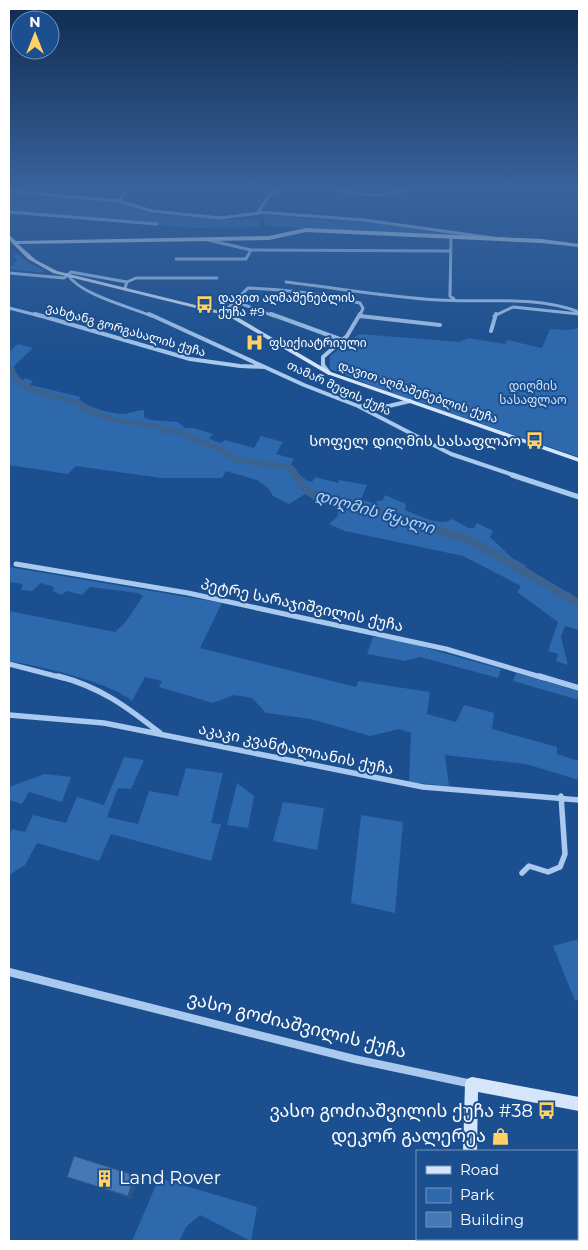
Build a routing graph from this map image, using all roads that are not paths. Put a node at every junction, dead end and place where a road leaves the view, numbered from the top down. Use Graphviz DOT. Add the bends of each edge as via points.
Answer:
graph roads {
  1 [pos="17,246"];
  2 [pos="235,246"];
  3 [pos="450,246"];
  4 [pos="251,250"];
  5 [pos="449,251"];
  6 [pos="176,259"];
  7 [pos="9,274"];
  8 [pos="68,275"];
  9 [pos="217,278"];
  10 [pos="286,282"];
  11 [pos="126,285"];
  12 [pos="454,299"];
  13 [pos="234,301"];
  14 [pos="9,308"];
  15 [pos="223,313"];
  16 [pos="579,313"];
  17 [pos="360,316"];
  18 [pos="440,325"];
  19 [pos="491,330"];
  20 [pos="345,341"];
  21 [pos="269,367"];
  22 [pos="329,373"];
  23 [pos="410,401"];
  24 [pos="358,406"];
  25 [pos="579,460"];
  26 [pos="579,498"];
  27 [pos="16,564"];
  28 [pos="9,664"];
  29 [pos="579,688"];
  30 [pos="9,715"];
  31 [pos="161,734"];
  32 [pos="561,796"];
  33 [pos="579,800"];
  34 [pos="522,873"];
  35 [pos="9,972"];
  36 [pos="472,1084"];
  37 [pos="579,1104"];
  38 [pos="470,1150"];
  1 -- 8 [label="street, დავით აღმაშენებლის ქუჩა" via="32,262"];
  2 -- 4 [label="street"];
  3 -- 5 [label="street"];
  4 -- 5 [label="street"];
  4 -- 6 [label="street" via="246,259"];
  5 -- 12 [label="street" via="450,296"];
  7 -- 8 [label="street" via="64,278"];
  8 -- 11 [label="street, დავით აღმაშენებლის ქუჩა"];
  8 -- 21 [label="street, თამარ მეფის ქუჩა" via="72,281 100,296 172,323"];
  9 -- 11 [label="street" via="155,276 136,278"];
  10 -- 12 [label="street" via="438,300"];
  11 -- 15 [label="street, დავით აღმაშენებლის ქუჩა"];
  12 -- 16 [label="street" via="528,300 561,305"];
  13 -- 15 [label="street"];
  13 -- 17 [label="street" via="247,288 292,290 360,303 363,308"];
  13 -- 20 [label="street"];
  14 -- 21 [label="street, ვახტანგ გორგასალის ქუჩა" via="68,322 197,361"];
  15 -- 22 [label="street, დავით აღმაშენებლის ქუჩა"];
  16 -- 19 [label="street" via="508,307 494,315"];
  17 -- 18 [label="street"];
  17 -- 20 [label="street"];
  20 -- 22 [label="street" via="323,357 323,366"];
  21 -- 24 [label="street, თამარ მეფის ქუჩა"];
  22 -- 23 [label="street, დავით აღმაშენებლის ქუჩა"];
  23 -- 24 [label="street" via="389,406"];
  23 -- 25 [label="street, დავით აღმაშენებლის ქუჩა"];
  24 -- 26 [label="street, თამარ მეფის ქუჩა" via="451,454"];
  27 -- 29 [label="street, პეტრე სარაჯიშვილის ქუჩა" via="188,593 437,647"];
  28 -- 31 [label="street" via="84,682 122,703"];
  30 -- 31 [label="street, აკაკი კვანტალიანის ქუჩა" via="104,723"];
  31 -- 32 [label="street, აკაკი კვანტალიანის ქუჩა" via="424,787"];
  32 -- 33 [label="street, აკაკი კვანტალიანის ქუჩა"];
  32 -- 34 [label="street" via="564,854 560,868 548,872 529,866"];
  35 -- 36 [label="street, ვასო გოძიაშვილის ქუჩა" via="354,1059"];
  36 -- 37 [label="street, ვასო გოძიაშვილის ქუჩა"];
  36 -- 38 [label="street"];
}
